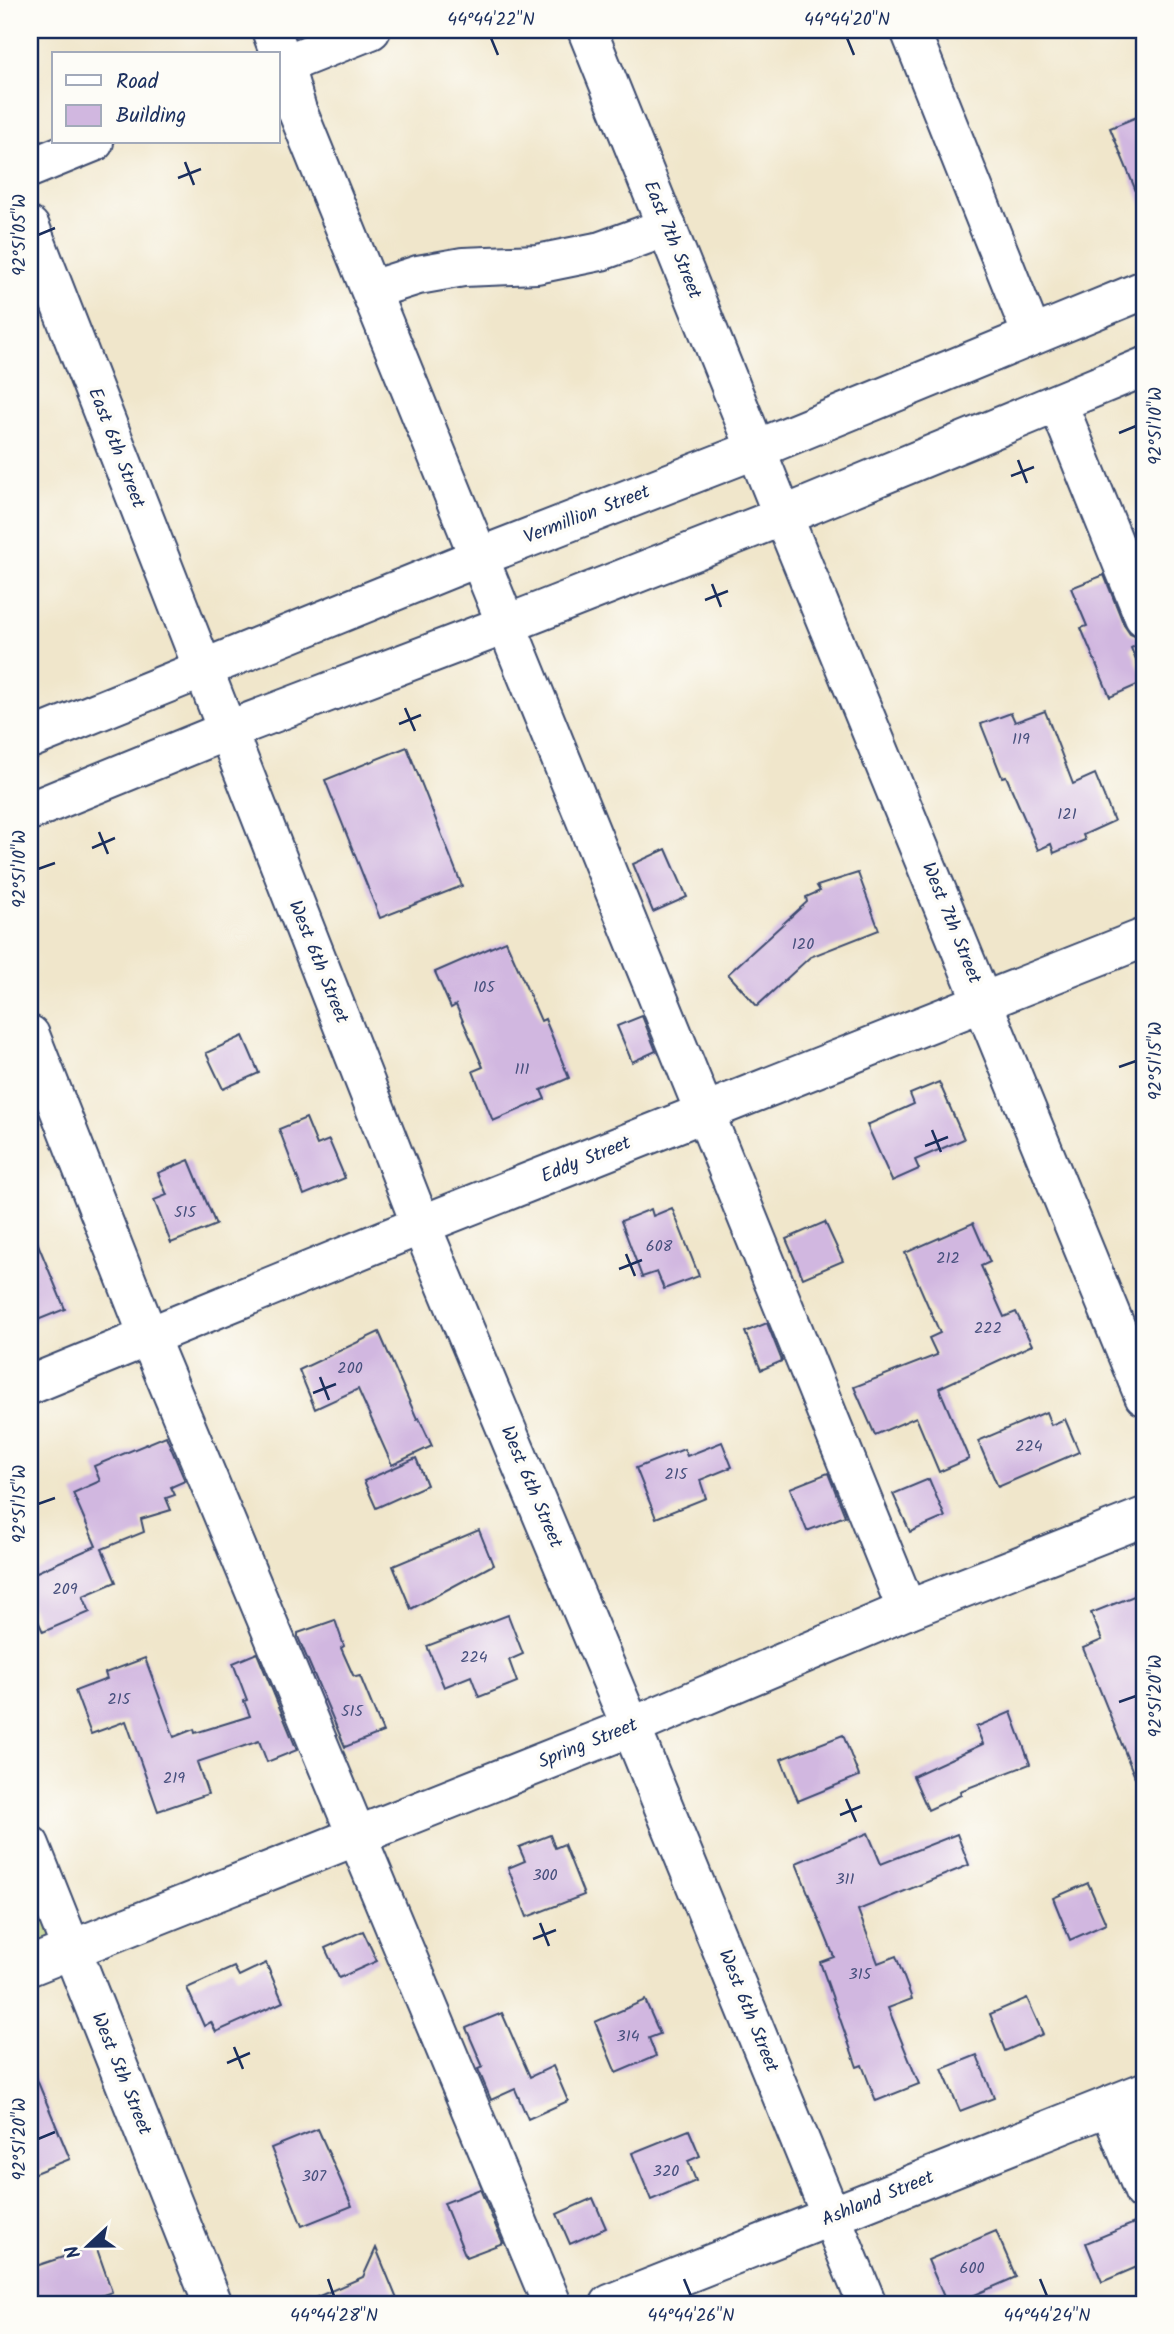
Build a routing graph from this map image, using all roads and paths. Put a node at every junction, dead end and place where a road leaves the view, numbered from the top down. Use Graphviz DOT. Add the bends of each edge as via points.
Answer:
graph roads {
  1 [pos="271,30"];
  2 [pos="371,30"];
  3 [pos="587,30"];
  4 [pos="910,30"];
  5 [pos="277,52"];
  6 [pos="281,66"];
  7 [pos="89,144"];
  8 [pos="30,168"];
  9 [pos="30,227"];
  10 [pos="667,227"];
  11 [pos="371,290"];
  12 [pos="1144,290"];
  13 [pos="1032,335"];
  14 [pos="1144,367"];
  15 [pos="1058,404"];
  16 [pos="758,449"];
  17 [pos="783,516"];
  18 [pos="479,557"];
  19 [pos="1144,617"];
  20 [pos="505,625"];
  21 [pos="202,668"];
  22 [pos="226,731"];
  23 [pos="30,739"];
  24 [pos="30,811"];
  25 [pos="1144,938"];
  26 [pos="984,1002"];
  27 [pos="30,1035"];
  28 [pos="706,1112"];
  29 [pos="421,1225"];
  30 [pos="148,1335"];
  31 [pos="30,1385"];
  32 [pos="1144,1396"];
  33 [pos="1144,1517"];
  34 [pos="907,1610"];
  35 [pos="631,1727"];
  36 [pos="357,1835"];
  37 [pos="30,1845"];
  38 [pos="71,1948"];
  39 [pos="30,1966"];
  40 [pos="1144,2092"];
  41 [pos="1109,2106"];
  42 [pos="1144,2192"];
  43 [pos="832,2217"];
  44 [pos="213,2304"];
  45 [pos="552,2304"];
  46 [pos="610,2304"];
  47 [pos="867,2304"];
  1 -- 5 [label="main road"];
  2 -- 6 [label="main road"];
  3 -- 10 [label="main road, East 7th Street"];
  4 -- 13 [label="main road"];
  6 -- 11 [label="main road"];
  7 -- 8 [label="main road"];
  9 -- 21 [label="main road, East 6th Street"];
  10 -- 11 [label="main road" via="601,251 537,264 463,267"];
  10 -- 16 [label="main road, East 7th Street"];
  11 -- 18 [label="main road"];
  12 -- 13 [label="main road, Vermillion Street"];
  13 -- 16 [label="main road, Vermillion Street"];
  14 -- 15 [label="main road"];
  15 -- 17 [label="main road"];
  15 -- 19 [label="main road"];
  16 -- 17 [label="main road, West 7th Street"];
  16 -- 18 [label="main road, Vermillion Street"];
  17 -- 20 [label="main road"];
  17 -- 26 [label="main road, West 7th Street"];
  18 -- 20 [label="main road"];
  18 -- 21 [label="main road, Vermillion Street"];
  20 -- 22 [label="main road"];
  20 -- 28 [label="main road"];
  21 -- 22 [label="main road, West 6th Street"];
  21 -- 23 [label="main road, Vermillion Street"];
  22 -- 24 [label="main road"];
  22 -- 29 [label="main road, West 6th Street"];
  25 -- 26 [label="main road, Eddy Street"];
  26 -- 28 [label="main road, Eddy Street"];
  26 -- 32 [label="main road, West 7th Street"];
  27 -- 30 [label="main road"];
  28 -- 29 [label="main road, Eddy Street"];
  28 -- 34 [label="main road"];
  29 -- 30 [label="main road, Eddy Street"];
  29 -- 35 [label="main road, West 6th Street"];
  30 -- 31 [label="main road, Eddy Street"];
  30 -- 36 [label="main road"];
  33 -- 34 [label="main road, Spring Street"];
  34 -- 35 [label="main road, Spring Street"];
  35 -- 36 [label="main road, Spring Street"];
  35 -- 43 [label="main road, West 6th Street"];
  36 -- 38 [label="main road, Spring Street"];
  36 -- 45 [label="main road"];
  37 -- 38 [label="main road, West 5th Street"];
  38 -- 39 [label="main road, Spring Street"];
  38 -- 44 [label="main road, West 5th Street"];
  40 -- 41 [label="main road, Ashland Street"];
  41 -- 42 [label="main road"];
  41 -- 43 [label="main road, Ashland Street"];
  43 -- 46 [label="main road, Ashland Street"];
  43 -- 47 [label="main road, West 6th Street"];
}
